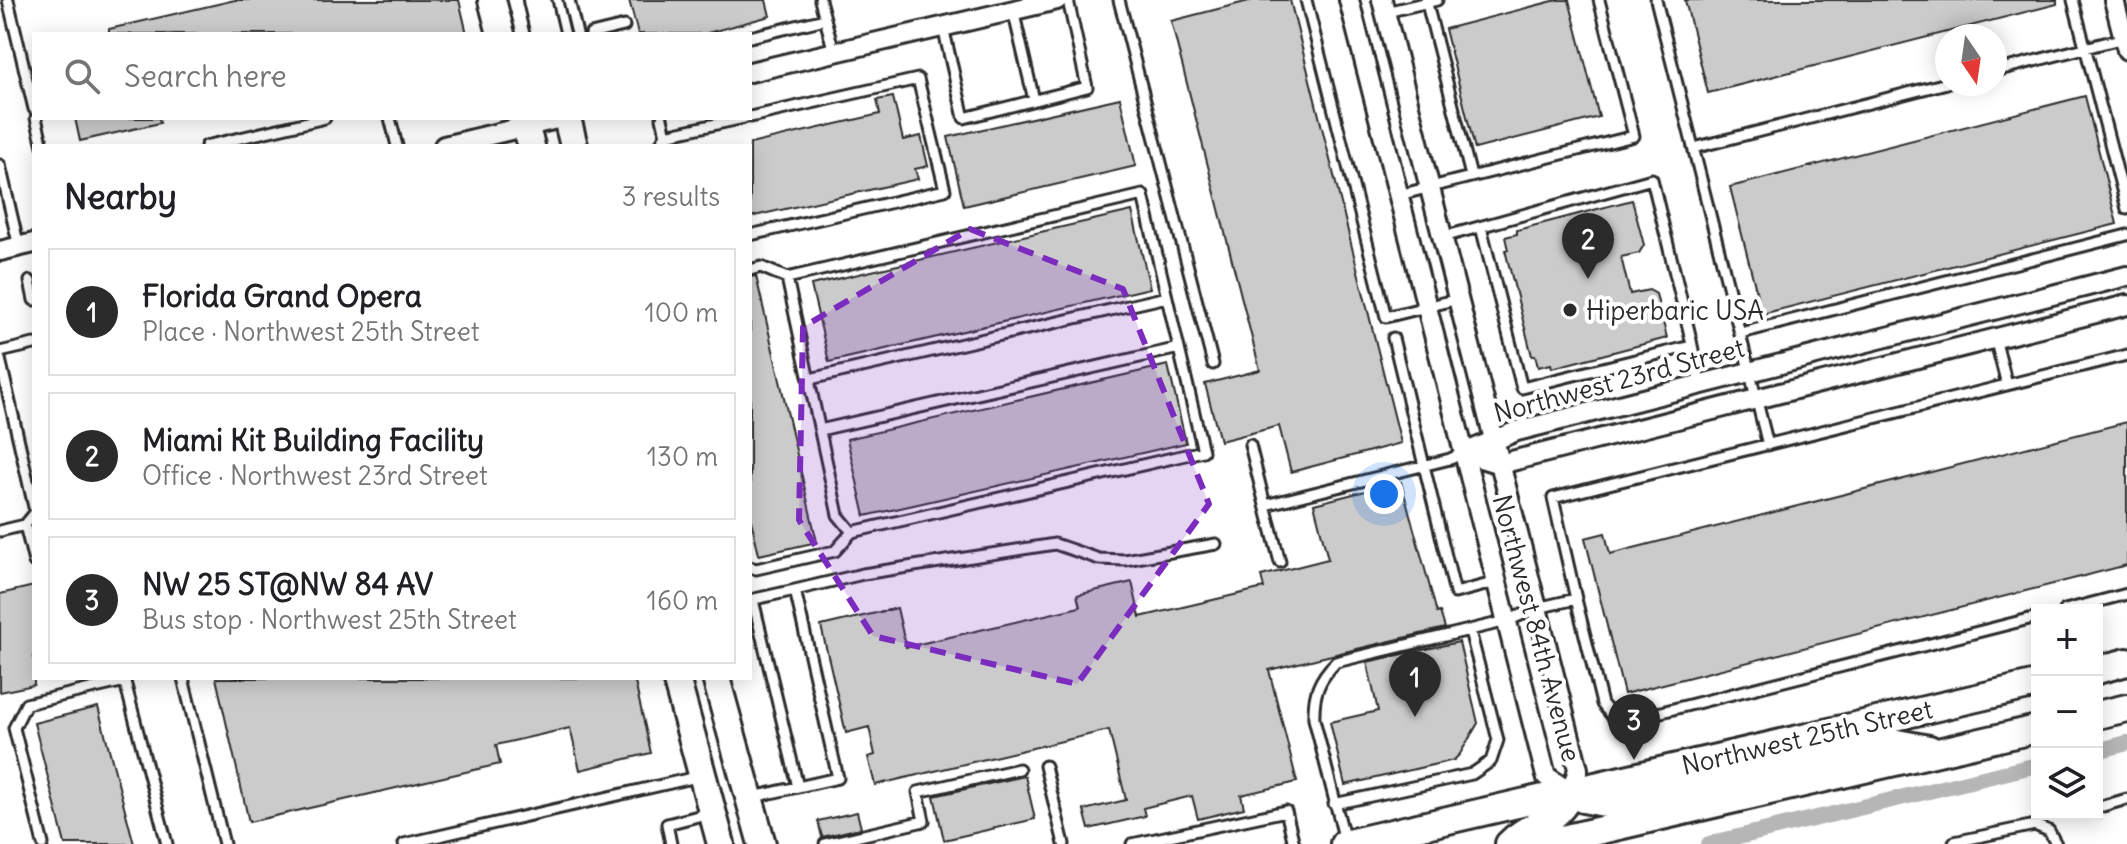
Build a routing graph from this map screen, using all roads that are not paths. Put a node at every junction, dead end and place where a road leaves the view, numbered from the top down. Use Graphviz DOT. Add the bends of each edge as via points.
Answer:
graph roads {
  1 [pos="8,0"];
  2 [pos="492,0"];
  3 [pos="537,0"];
  4 [pos="569,0"];
  5 [pos="820,0"];
  6 [pos="1057,0"];
  7 [pos="1068,0"];
  8 [pos="1119,0"];
  9 [pos="1306,0"];
  10 [pos="1349,0"];
  11 [pos="1437,0"];
  12 [pos="1599,0"];
  13 [pos="1656,0"];
  14 [pos="2073,0"];
  15 [pos="2114,0"];
  16 [pos="1426,1"];
  17 [pos="1384,6"];
  18 [pos="1013,10"];
  19 [pos="825,19"];
  20 [pos="624,26"];
  21 [pos="943,27"];
  22 [pos="500,32"];
  23 [pos="545,32"];
  24 [pos="577,32"];
  25 [pos="599,32"];
  26 [pos="752,37"];
  27 [pos="2126,44"];
  28 [pos="2086,48"];
  29 [pos="834,52"];
  30 [pos="2007,68"];
  31 [pos="752,72"];
  32 [pos="1935,86"];
  33 [pos="1034,100"];
  34 [pos="32,101"];
  35 [pos="752,117"];
  36 [pos="36,120"];
  37 [pos="316,120"];
  38 [pos="390,120"];
  39 [pos="558,120"];
  40 [pos="565,120"];
  41 [pos="662,120"];
  42 [pos="735,120"];
  43 [pos="527,130"];
  44 [pos="666,135"];
  45 [pos="471,143"];
  46 [pos="42,144"];
  47 [pos="214,144"];
  48 [pos="396,144"];
  49 [pos="573,144"];
  50 [pos="660,144"];
  51 [pos="1694,148"];
  52 [pos="0,165"];
  53 [pos="1471,176"];
  54 [pos="1430,187"];
  55 [pos="1399,195"];
  56 [pos="2127,209"];
  57 [pos="1481,227"];
  58 [pos="752,235"];
  59 [pos="2127,235"];
  60 [pos="1442,237"];
  61 [pos="26,245"];
  62 [pos="0,251"];
  63 [pos="752,269"];
  64 [pos="2127,276"];
  65 [pos="787,278"];
  66 [pos="30,281"];
  67 [pos="32,290"];
  68 [pos="1167,297"];
  69 [pos="1458,299"];
  70 [pos="2127,305"];
  71 [pos="1427,306"];
  72 [pos="1741,333"];
  73 [pos="1393,338"];
  74 [pos="1995,338"];
  75 [pos="32,344"];
  76 [pos="1691,346"];
  77 [pos="1179,348"];
  78 [pos="0,352"];
  79 [pos="2127,355"];
  80 [pos="0,359"];
  81 [pos="1213,364"];
  82 [pos="1750,371"];
  83 [pos="810,379"];
  84 [pos="1700,384"];
  85 [pos="2007,385"];
  86 [pos="1758,398"];
  87 [pos="820,430"];
  88 [pos="1495,441"];
  89 [pos="1250,445"];
  90 [pos="1768,445"];
  91 [pos="1464,453"];
  92 [pos="1500,464"];
  93 [pos="1424,465"];
  94 [pos="32,498"];
  95 [pos="1265,505"];
  96 [pos="32,516"];
  97 [pos="25,525"];
  98 [pos="0,531"];
  99 [pos="852,532"];
  100 [pos="1216,544"];
  101 [pos="32,554"];
  102 [pos="1280,562"];
  103 [pos="752,568"];
  104 [pos="1497,582"];
  105 [pos="795,590"];
  106 [pos="2127,594"];
  107 [pos="1576,599"];
  108 [pos="752,600"];
  109 [pos="2088,604"];
  110 [pos="1537,608"];
  111 [pos="2031,619"];
  112 [pos="1507,621"];
  113 [pos="1470,631"];
  114 [pos="2127,662"];
  115 [pos="2103,668"];
  116 [pos="125,680"];
  117 [pos="183,680"];
  118 [pos="677,680"];
  119 [pos="717,680"];
  120 [pos="2031,685"];
  121 [pos="2127,708"];
  122 [pos="2103,714"];
  123 [pos="2031,730"];
  124 [pos="1942,751"];
  125 [pos="1045,766"];
  126 [pos="1019,769"];
  127 [pos="702,776"];
  128 [pos="798,787"];
  129 [pos="1571,793"];
  130 [pos="750,798"];
  131 [pos="2127,799"];
  132 [pos="1334,804"];
  133 [pos="2103,806"];
  134 [pos="713,813"];
  135 [pos="1951,843"];
  136 [pos="43,844"];
  137 [pos="167,844"];
  138 [pos="224,844"];
  139 [pos="404,844"];
  140 [pos="671,844"];
  141 [pos="721,844"];
  142 [pos="762,844"];
  143 [pos="825,844"];
  144 [pos="1064,844"];
  145 [pos="1132,844"];
  146 [pos="1294,844"];
  147 [pos="1345,844"];
  148 [pos="1509,844"];
  149 [pos="1541,844"];
  150 [pos="2056,844"];
  1 -- 34 [label="lane"];
  2 -- 22 [label="main road"];
  3 -- 23 [label="main road"];
  4 -- 24 [label="lane"];
  5 -- 19 [label="lane"];
  6 -- 18 [label="street"];
  7 -- 33 [label="lane" via="1087,87"];
  8 -- 81 [label="lane"];
  9 -- 71 [label="lane" via="1386,317"];
  10 -- 55 [label="street, Northwest 84th Avenue"];
  11 -- 16 [label="lane"];
  12 -- 53 [label="lane" via="1634,136"];
  13 -- 51 [label="lane"];
  14 -- 28 [label="lane"];
  15 -- 27 [label="street"];
  16 -- 17 [label="lane"];
  16 -- 53 [label="lane"];
  17 -- 54 [label="street, Northwest 84th Avenue"];
  18 -- 21 [label="street"];
  18 -- 33 [label="lane"];
  19 -- 26 [label="lane"];
  19 -- 29 [label="lane"];
  20 -- 25 [label="lane"];
  21 -- 29 [label="street"];
  21 -- 33 [label="lane" via="964,118"];
  27 -- 28 [label="lane"];
  28 -- 30 [label="lane"];
  28 -- 56 [label="lane"];
  29 -- 31 [label="street"];
  32 -- 51 [label="lane"];
  35 -- 58 [label="lane" via="918,79 945,190"];
  36 -- 46 [label="lane"];
  37 -- 47 [label="lane"];
  38 -- 48 [label="lane"];
  39 -- 43 [label="street"];
  40 -- 49 [label="main road"];
  41 -- 44 [label="lane"];
  42 -- 44 [label="lane"];
  43 -- 45 [label="street"];
  44 -- 50 [label="lane"];
  51 -- 72 [label="lane"];
  52 -- 61 [label="lane"];
  53 -- 54 [label="lane"];
  54 -- 55 [label="lane"];
  54 -- 60 [label="street, Northwest 84th Avenue"];
  55 -- 71 [label="street, Northwest 84th Avenue"];
  57 -- 60 [label="lane"];
  57 -- 76 [label="lane" via="1522,388"];
  57 -- 76 [label="lane" via="1652,179"];
  59 -- 72 [label="lane"];
  60 -- 69 [label="street, Northwest 84th Avenue"];
  61 -- 62 [label="street"];
  63 -- 65 [label="lane" via="761,267"];
  64 -- 82 [label="street, Northwest 23rd Street"];
  65 -- 68 [label="lane" via="1143,195"];
  65 -- 83 [label="lane"];
  66 -- 67 [label="lane"];
  68 -- 77 [label="lane"];
  68 -- 83 [label="lane"];
  69 -- 71 [label="lane"];
  69 -- 88 [label="street, Northwest 84th Avenue"];
  70 -- 74 [label="street, Northwest 23rd Street"];
  71 -- 91 [label="street, Northwest 84th Avenue"];
  72 -- 82 [label="lane"];
  73 -- 93 [label="lane"];
  74 -- 85 [label="lane"];
  74 -- 86 [label="street, Northwest 23rd Street"];
  75 -- 78 [label="lane"];
  76 -- 84 [label="lane"];
  77 -- 87 [label="lane"];
  77 -- 99 [label="lane" via="1203,451"];
  79 -- 85 [label="lane"];
  80 -- 94 [label="lane"];
  82 -- 84 [label="street, Northwest 23rd Street"];
  82 -- 86 [label="lane"];
  83 -- 87 [label="lane"];
  84 -- 88 [label="street, Northwest 23rd Street"];
  85 -- 90 [label="lane"];
  86 -- 90 [label="lane"];
  86 -- 92 [label="street, Northwest 23rd Street"];
  87 -- 99 [label="lane" via="838,515"];
  88 -- 91 [label="street, Northwest 23rd Street"];
  88 -- 92 [label="street, Northwest 84th Avenue"];
  89 -- 95 [label="lane"];
  90 -- 107 [label="lane" via="1553,498"];
  91 -- 92 [label="street, Northwest 23rd Street"];
  91 -- 93 [label="lane"];
  91 -- 104 [label="street, Northwest 84th Avenue"];
  92 -- 110 [label="street, Northwest 84th Avenue"];
  93 -- 95 [label="lane"];
  93 -- 104 [label="lane" via="1455,593"];
  95 -- 102 [label="lane"];
  96 -- 97 [label="lane"];
  97 -- 98 [label="lane"];
  97 -- 101 [label="lane"];
  99 -- 103 [label="lane" via="835,551"];
  100 -- 105 [label="lane" via="1125,560 1099,559 1055,544"];
  104 -- 112 [label="street, Northwest 84th Avenue"];
  105 -- 108 [label="lane"];
  105 -- 128 [label="lane" via="838,778"];
  106 -- 109 [label="lane"];
  107 -- 110 [label="lane"];
  107 -- 111 [label="lane" via="1602,704 1618,723"];
  108 -- 128 [label="lane"];
  110 -- 112 [label="lane"];
  110 -- 129 [label="street, Northwest 84th Avenue" via="1578,769"];
  112 -- 113 [label="lane"];
  112 -- 129 [label="street, Northwest 84th Avenue" via="1546,776"];
  113 -- 132 [label="lane" via="1336,662 1325,673 1313,702 1314,719"];
  113 -- 132 [label="lane" via="1498,740 1491,761 1472,774"];
  114 -- 115 [label="main road"];
  116 -- 136 [label="lane" via="26,704 14,728"];
  116 -- 137 [label="lane"];
  117 -- 138 [label="lane"];
  118 -- 127 [label="main road"];
  119 -- 130 [label="main road"];
  120 -- 129 [label="main road, Northwest 25th Street"];
  121 -- 122 [label="main road"];
  123 -- 124 [label="main road, Northwest 25th Street"];
  124 -- 129 [label="main road" via="1886,741 1624,802 1596,803"];
  124 -- 149 [label="main road, Northwest 25th Street"];
  125 -- 144 [label="lane"];
  126 -- 143 [label="lane" via="918,792 924,821"];
  127 -- 134 [label="main road"];
  127 -- 139 [label="lane"];
  128 -- 130 [label="lane"];
  129 -- 147 [label="main road, Northwest 25th Street"];
  129 -- 148 [label="main road" via="1558,813"];
  130 -- 142 [label="main road"];
  131 -- 133 [label="lane"];
  132 -- 147 [label="lane"];
  134 -- 140 [label="lane" via="667,824"];
  134 -- 141 [label="main road"];
  135 -- 150 [label="lane" via="2035,825 2049,831"];
  145 -- 146 [label="lane" via="1286,811"];
}
